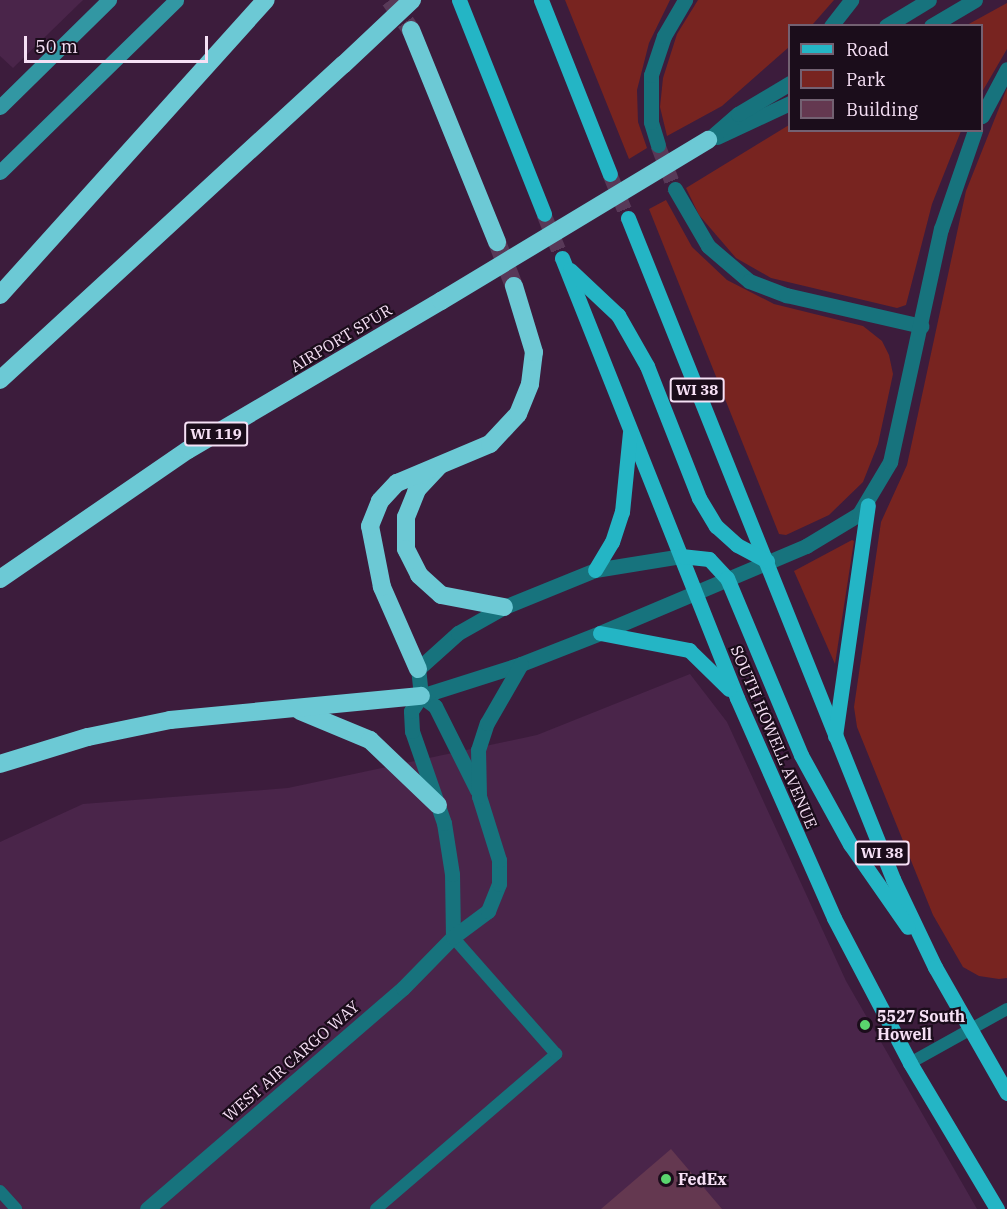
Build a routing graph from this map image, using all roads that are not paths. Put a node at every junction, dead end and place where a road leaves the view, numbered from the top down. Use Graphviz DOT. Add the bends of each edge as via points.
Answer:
graph roads {
  1 [pos="109,0"];
  2 [pos="176,0"];
  3 [pos="266,0"];
  4 [pos="412,0"];
  5 [pos="459,0"];
  6 [pos="541,0"];
  7 [pos="685,0"];
  8 [pos="851,0"];
  9 [pos="929,0"];
  10 [pos="975,0"];
  11 [pos="833,24"];
  12 [pos="889,24"];
  13 [pos="934,24"];
  14 [pos="411,30"];
  15 [pos="1007,69"];
  16 [pos="784,86"];
  17 [pos="788,103"];
  18 [pos="0,107"];
  19 [pos="983,112"];
  20 [pos="974,132"];
  21 [pos="708,140"];
  22 [pos="657,145"];
  23 [pos="0,172"];
  24 [pos="610,174"];
  25 [pos="675,189"];
  26 [pos="544,213"];
  27 [pos="628,218"];
  28 [pos="497,242"];
  29 [pos="514,286"];
  30 [pos="0,295"];
  31 [pos="921,326"];
  32 [pos="0,380"];
  33 [pos="630,429"];
  34 [pos="439,466"];
  35 [pos="868,504"];
  36 [pos="681,556"];
  37 [pos="767,561"];
  38 [pos="595,570"];
  39 [pos="727,578"];
  40 [pos="0,579"];
  41 [pos="694,591"];
  42 [pos="504,607"];
  43 [pos="600,633"];
  44 [pos="521,664"];
  45 [pos="418,669"];
  46 [pos="421,696"];
  47 [pos="736,698"];
  48 [pos="290,709"];
  49 [pos="836,736"];
  50 [pos="0,764"];
  51 [pos="479,796"];
  52 [pos="438,805"];
  53 [pos="453,936"];
  54 [pos="935,966"];
  55 [pos="1007,1008"];
  56 [pos="969,1029"];
  57 [pos="910,1063"];
  58 [pos="1007,1093"];
  59 [pos="0,1191"];
  60 [pos="16,1209"];
  61 [pos="147,1209"];
  62 [pos="376,1209"];
  63 [pos="997,1209"];
  1 -- 18 [label="street"];
  2 -- 23 [label="street"];
  3 -- 30 [label="highway"];
  4 -- 32 [label="highway, bridge"];
  5 -- 26 [label="main road"];
  6 -- 24 [label="main road"];
  7 -- 22 [label="street" via="664,36 651,75 651,123"];
  8 -- 11 [label="street"];
  9 -- 12 [label="street"];
  10 -- 13 [label="street"];
  14 -- 28 [label="highway"];
  15 -- 19 [label="street"];
  16 -- 21 [label="street" via="738,114"];
  17 -- 21 [label="street"];
  20 -- 31 [label="street" via="940,229"];
  21 -- 40 [label="highway, AIRPORT SPUR / WI 119, bridge" via="188,450"];
  25 -- 31 [label="street" via="708,246 749,281 786,296"];
  27 -- 37 [label="main road, WI 38"];
  29 -- 34 [label="highway" via="534,352 530,384 518,414 489,444"];
  31 -- 35 [label="street" via="890,462"];
  33 -- 36 [label="main road, SOUTH HOWELL AVENUE"];
  33 -- 37 [label="main road, SOUTH HOWELL AVENUE" via="564,262 618,315 647,366 699,498 716,526 737,545"];
  33 -- 38 [label="main road" via="622,512 612,542"];
  34 -- 42 [label="highway" via="417,490 406,517 406,549 419,575 441,595"];
  34 -- 45 [label="highway" via="415,472 397,483 380,501 370,526 382,587"];
  35 -- 37 [label="street" via="825,536"];
  35 -- 49 [label="main road"];
  36 -- 38 [label="street"];
  36 -- 39 [label="main road" via="709,559"];
  36 -- 41 [label="main road, SOUTH HOWELL AVENUE"];
  37 -- 39 [label="street"];
  37 -- 49 [label="main road, WI 38"];
  38 -- 42 [label="street"];
  39 -- 41 [label="street"];
  39 -- 54 [label="main road" via="817,785 850,844"];
  41 -- 43 [label="street"];
  41 -- 47 [label="main road, SOUTH HOWELL AVENUE"];
  42 -- 45 [label="street" via="458,633"];
  43 -- 44 [label="street"];
  43 -- 47 [label="main road" via="688,650 706,663"];
  44 -- 46 [label="street"];
  44 -- 51 [label="street, WEST AIR CARGO WAY" via="487,723 478,750"];
  45 -- 46 [label="street"];
  46 -- 48 [label="highway"];
  46 -- 51 [label="street" via="435,706"];
  46 -- 52 [label="street" via="411,711 412,731"];
  47 -- 57 [label="main road, SOUTH HOWELL AVENUE" via="834,918"];
  48 -- 50 [label="highway" via="141,725"];
  48 -- 52 [label="highway" via="339,724 370,740 397,761"];
  49 -- 54 [label="main road, WI 38" via="893,879"];
  51 -- 53 [label="street, WEST AIR CARGO WAY" via="494,833 499,884 488,911"];
  52 -- 53 [label="street" via="452,874"];
  53 -- 61 [label="street, WEST AIR CARGO WAY" via="403,988"];
  53 -- 62 [label="lane" via="556,1054"];
  54 -- 56 [label="main road, WI 38"];
  55 -- 56 [label="lane"];
  56 -- 57 [label="lane"];
  56 -- 58 [label="main road, WI 38"];
  57 -- 63 [label="main road, SOUTH HOWELL AVENUE"];
  59 -- 60 [label="lane"];
}
